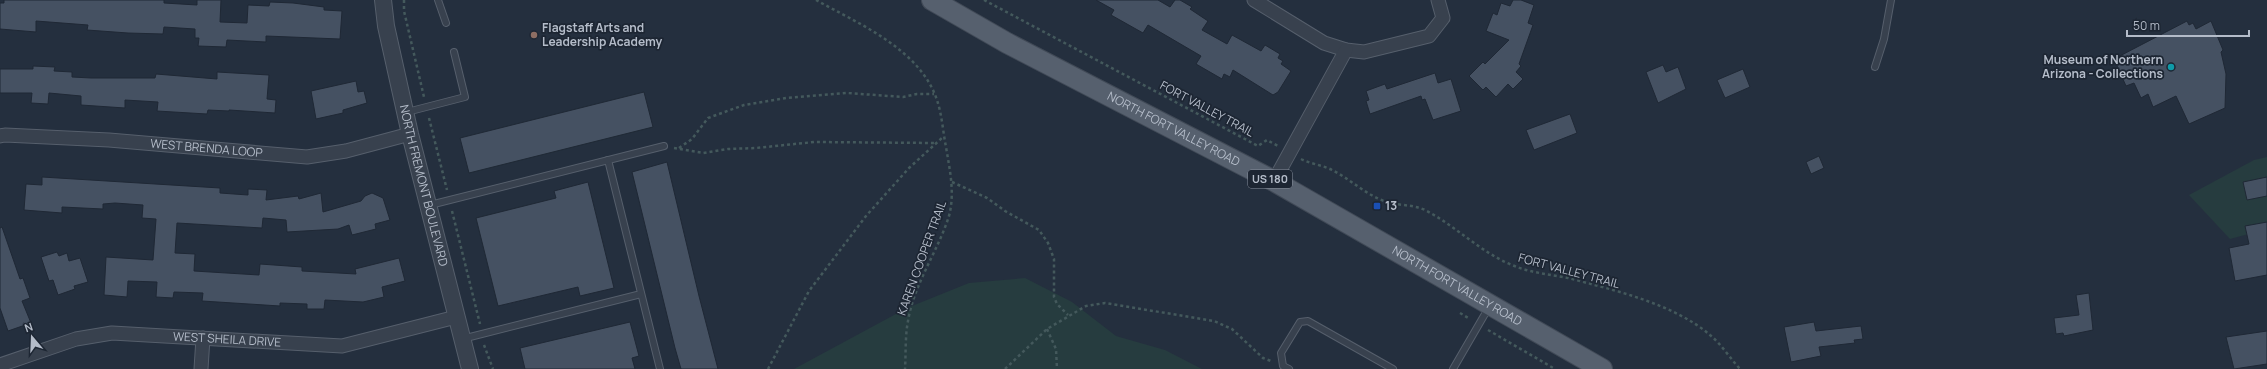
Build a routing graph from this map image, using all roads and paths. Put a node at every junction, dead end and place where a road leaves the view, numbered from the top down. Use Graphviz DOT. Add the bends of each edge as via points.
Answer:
graph roads {
  1 [pos="383,0"];
  2 [pos="404,0"];
  3 [pos="438,0"];
  4 [pos="816,0"];
  5 [pos="932,0"];
  6 [pos="984,0"];
  7 [pos="1254,0"];
  8 [pos="1438,0"];
  9 [pos="1891,0"];
  10 [pos="446,23"];
  11 [pos="1346,50"];
  12 [pos="454,52"];
  13 [pos="1875,67"];
  14 [pos="934,94"];
  15 [pos="426,107"];
  16 [pos="405,113"];
  17 [pos="410,134"];
  18 [pos="0,136"];
  19 [pos="944,137"];
  20 [pos="937,143"];
  21 [pos="664,146"];
  22 [pos="679,148"];
  23 [pos="1290,152"];
  24 [pos="608,160"];
  25 [pos="1274,181"];
  26 [pos="952,182"];
  27 [pos="450,200"];
  28 [pos="428,206"];
  29 [pos="641,294"];
  30 [pos="1490,304"];
  31 [pos="1460,313"];
  32 [pos="1068,316"];
  33 [pos="456,317"];
  34 [pos="1479,324"];
  35 [pos="1047,329"];
  36 [pos="482,334"];
  37 [pos="203,338"];
  38 [pos="462,339"];
  39 [pos="0,365"];
  40 [pos="1283,366"];
  41 [pos="201,369"];
  42 [pos="470,369"];
  43 [pos="493,369"];
  44 [pos="660,369"];
  45 [pos="768,369"];
  46 [pos="905,369"];
  47 [pos="1006,369"];
  48 [pos="1057,369"];
  49 [pos="1289,369"];
  50 [pos="1393,369"];
  51 [pos="1453,369"];
  52 [pos="1555,369"];
  53 [pos="1602,369"];
  54 [pos="1740,369"];
  1 -- 16 [label="street, NORTH FREMONT BOULEVARD" via="386,26"];
  2 -- 15 [label="path" via="404,11"];
  3 -- 10 [label="lane"];
  4 -- 14 [label="path, KAREN COOPER TRAIL" via="899,50 919,68"];
  5 -- 25 [label="main road, NORTH FORT VALLEY ROAD / US 180" via="1007,43"];
  6 -- 23 [label="path, FORT VALLEY TRAIL" via="1258,146 1267,140"];
  7 -- 11 [label="street" via="1324,43"];
  8 -- 11 [label="street" via="1443,18 1429,36 1364,52"];
  9 -- 13 [label="lane" via="1884,39"];
  11 -- 23 [label="street"];
  12 -- 15 [label="lane" via="465,97"];
  14 -- 19 [label="path, KAREN COOPER TRAIL"];
  14 -- 22 [label="path" via="903,97 847,93 744,104 708,118 692,139"];
  15 -- 16 [label="lane"];
  15 -- 27 [label="path"];
  16 -- 17 [label="street, NORTH FREMONT BOULEVARD"];
  17 -- 18 [label="street, WEST BRENDA LOOP" via="346,151 307,157 109,140"];
  17 -- 28 [label="street, NORTH FREMONT BOULEVARD"];
  19 -- 20 [label="path"];
  19 -- 26 [label="path, KAREN COOPER TRAIL"];
  20 -- 22 [label="path" via="814,142 704,153"];
  20 -- 45 [label="path" via="909,168 866,216 809,291"];
  21 -- 22 [label="path"];
  21 -- 24 [label="lane"];
  23 -- 25 [label="street"];
  23 -- 54 [label="path, FORT VALLEY TRAIL" via="1309,163 1333,171 1385,201 1425,210 1513,266 1591,284 1644,300 1689,319 1711,335"];
  24 -- 27 [label="lane"];
  24 -- 29 [label="lane"];
  25 -- 30 [label="main road, NORTH FORT VALLEY ROAD / US 180"];
  26 -- 32 [label="path" via="987,198 1039,230 1048,243 1054,259 1054,297"];
  26 -- 46 [label="path, KAREN COOPER TRAIL" via="953,200 948,218 908,320"];
  27 -- 28 [label="lane"];
  27 -- 36 [label="path"];
  28 -- 33 [label="street, NORTH FREMONT BOULEVARD"];
  29 -- 36 [label="lane"];
  29 -- 44 [label="lane"];
  30 -- 34 [label="lane"];
  30 -- 53 [label="main road, NORTH FORT VALLEY ROAD / US 180"];
  31 -- 34 [label="path"];
  32 -- 35 [label="path"];
  32 -- 40 [label="path" via="1086,306 1105,303 1214,321 1232,329 1263,358"];
  33 -- 37 [label="street, WEST SHEILA DRIVE" via="342,346"];
  33 -- 38 [label="street, NORTH FREMONT BOULEVARD"];
  34 -- 51 [label="lane"];
  34 -- 52 [label="path"];
  35 -- 47 [label="path"];
  35 -- 48 [label="path" via="1056,349"];
  36 -- 38 [label="lane"];
  36 -- 43 [label="path"];
  37 -- 39 [label="street, WEST SHEILA DRIVE" via="112,333 76,339"];
  37 -- 41 [label="street"];
  38 -- 42 [label="street, NORTH FREMONT BOULEVARD"];
  40 -- 49 [label="lane"];
  40 -- 50 [label="lane" via="1281,353 1300,322 1308,321"];
}
